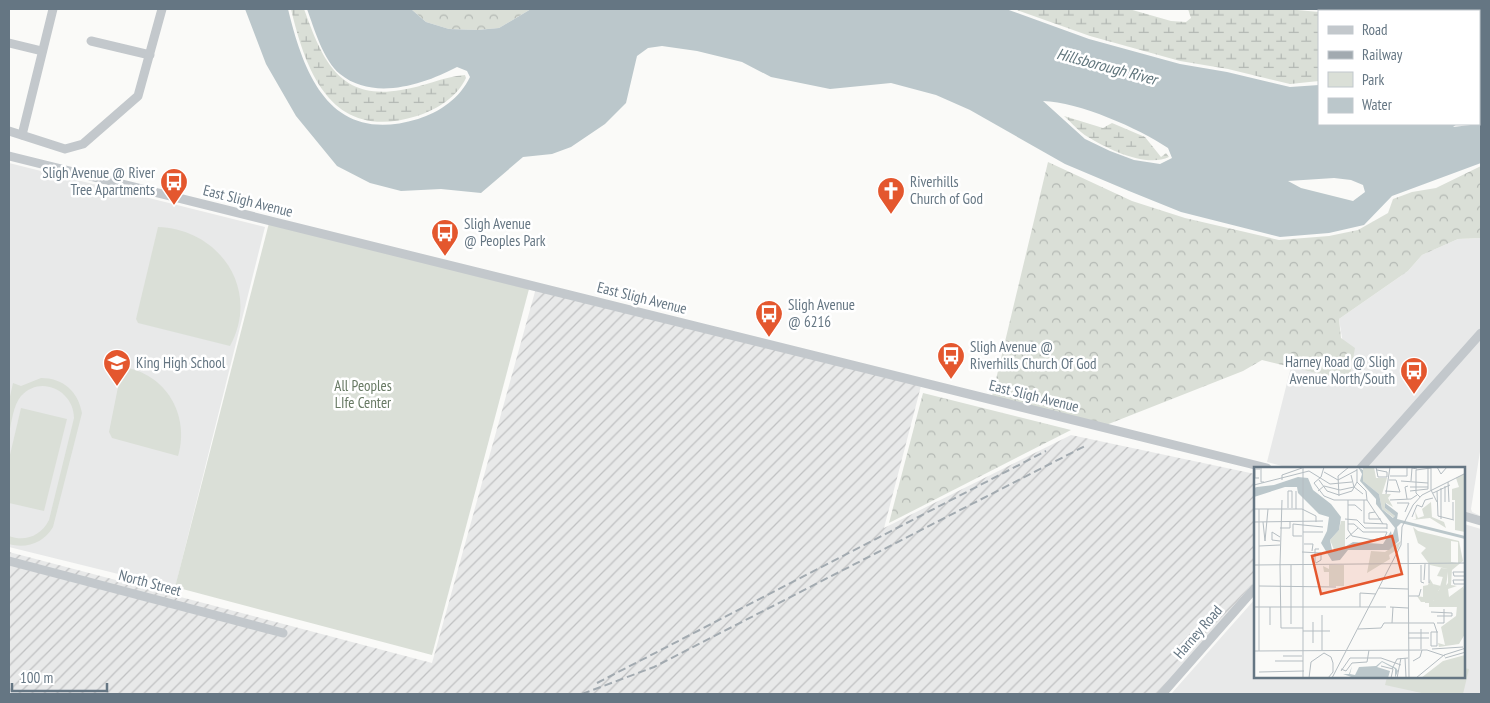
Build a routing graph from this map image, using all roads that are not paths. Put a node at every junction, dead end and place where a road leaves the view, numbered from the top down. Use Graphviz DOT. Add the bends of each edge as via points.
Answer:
graph roads {
  1 [pos="53,9"];
  2 [pos="162,9"];
  3 [pos="92,41"];
  4 [pos="9,43"];
  5 [pos="42,51"];
  6 [pos="150,56"];
  7 [pos="9,132"];
  8 [pos="22,135"];
  9 [pos="9,156"];
  10 [pos="1481,333"];
  11 [pos="1263,467"];
  12 [pos="1362,467"];
  13 [pos="1465,516"];
  14 [pos="1481,521"];
  15 [pos="9,561"];
  16 [pos="1254,589"];
  17 [pos="284,632"];
  18 [pos="1162,694"];
  1 -- 5 [label="street"];
  2 -- 6 [label="street"];
  3 -- 6 [label="street"];
  4 -- 5 [label="street"];
  5 -- 8 [label="street"];
  6 -- 8 [label="street" via="138,96 83,144 65,149"];
  7 -- 8 [label="street"];
  9 -- 11 [label="street, East Sligh Avenue"];
  10 -- 12 [label="street"];
  13 -- 14 [label="street"];
  15 -- 17 [label="street, North Street"];
  16 -- 18 [label="street, Harney Road"];
}
